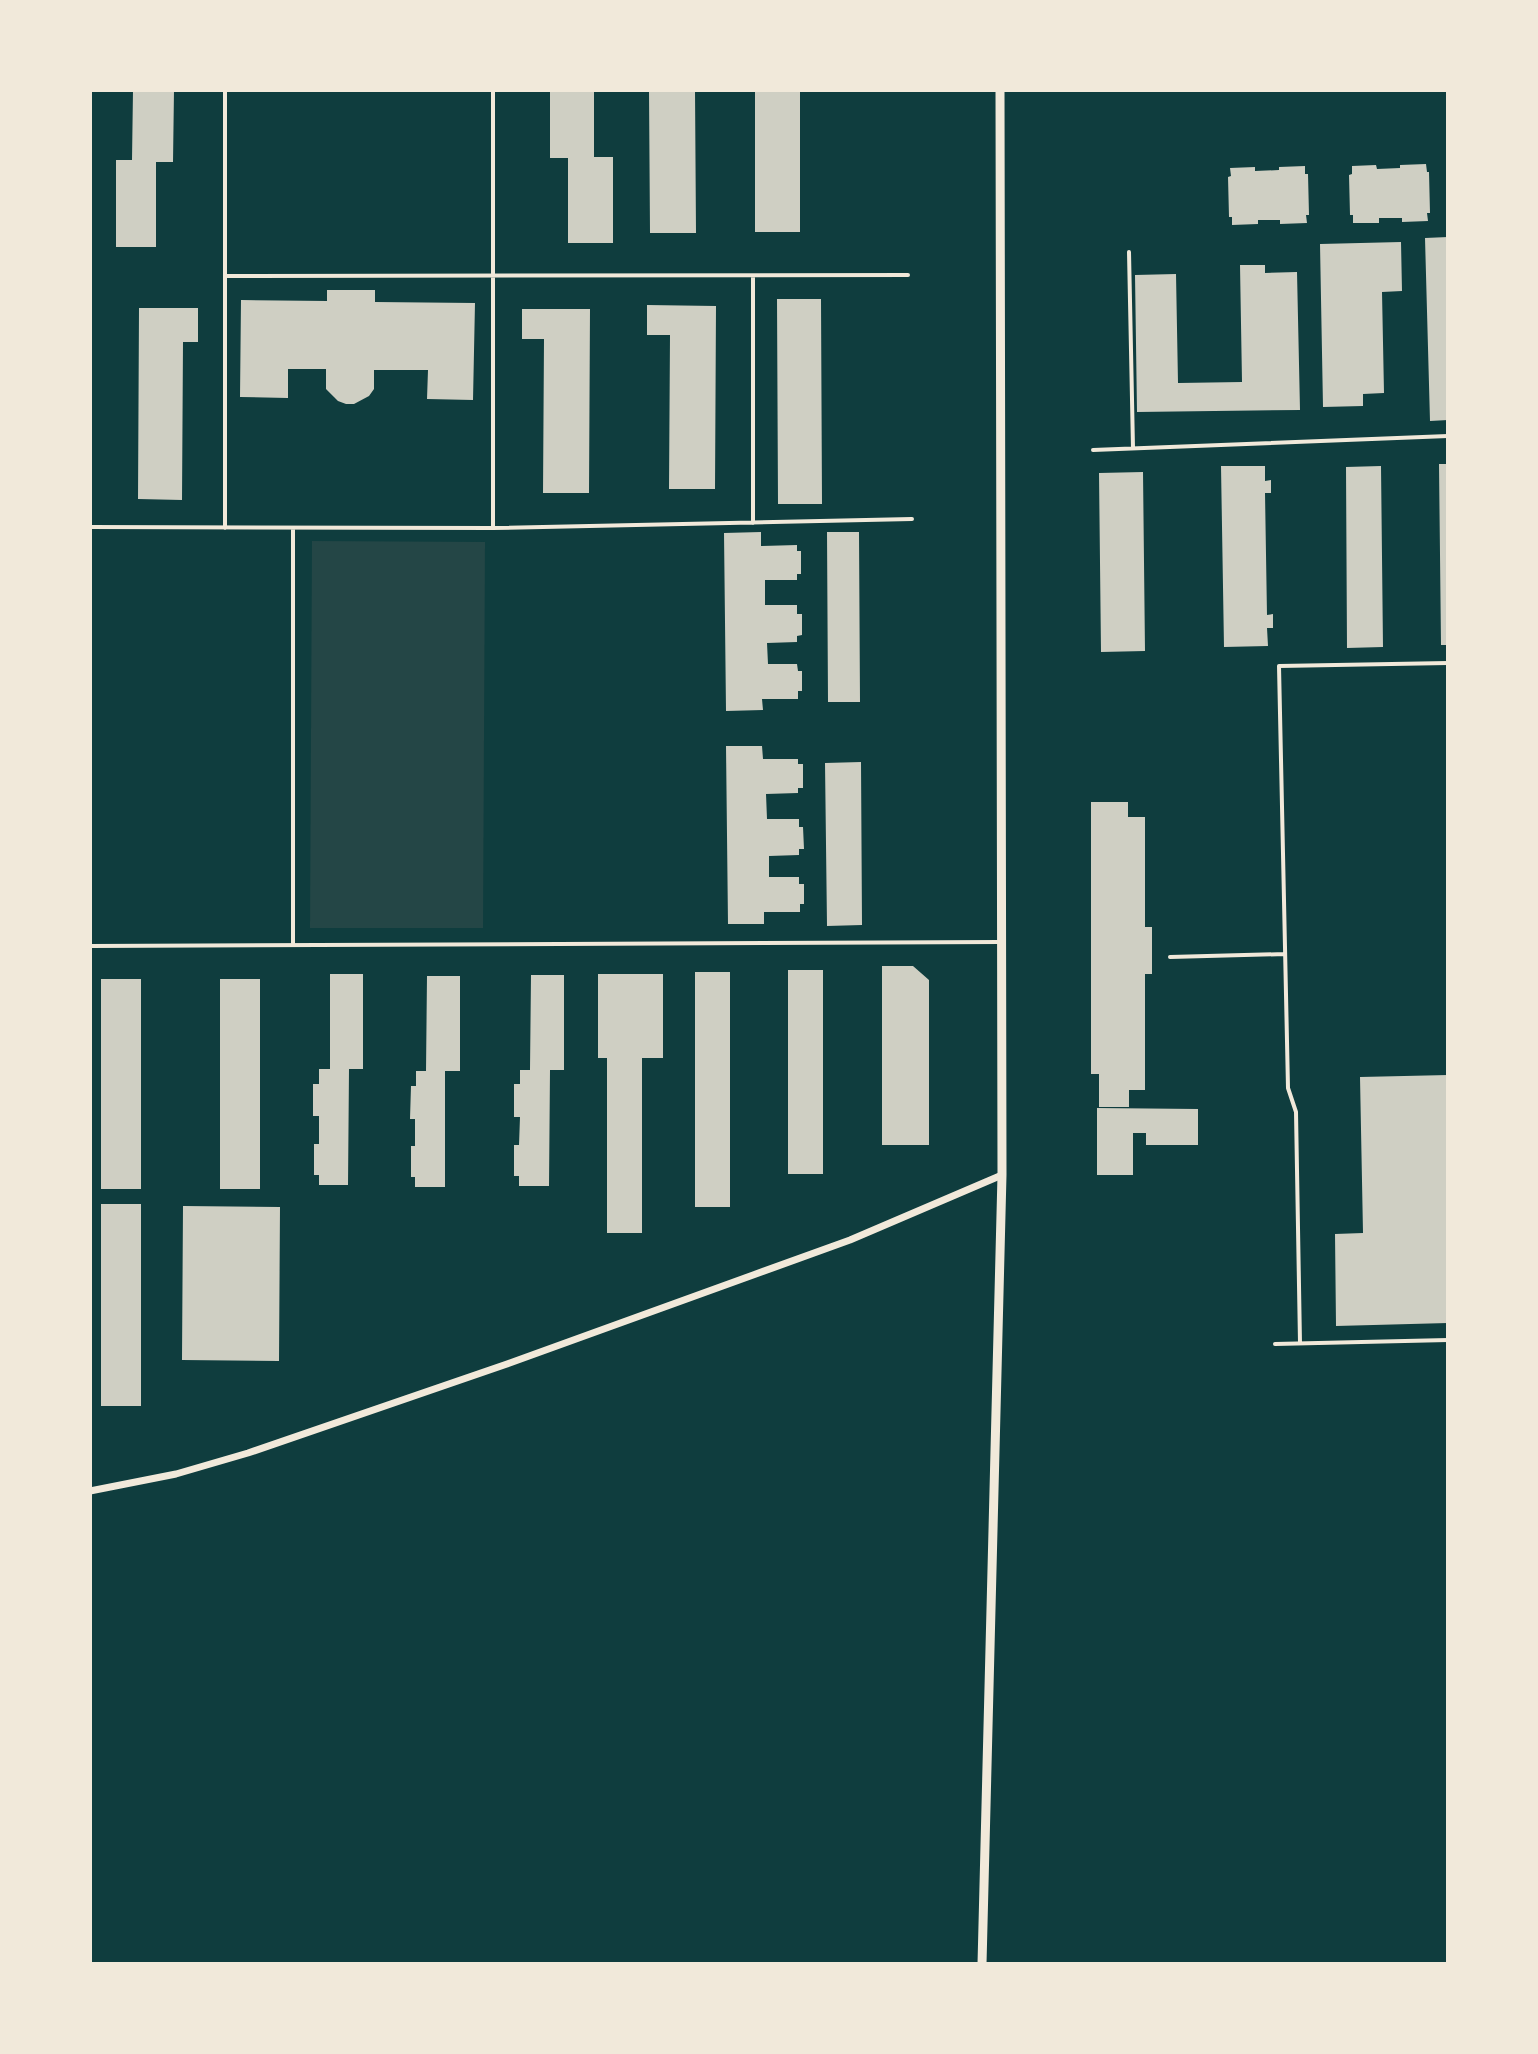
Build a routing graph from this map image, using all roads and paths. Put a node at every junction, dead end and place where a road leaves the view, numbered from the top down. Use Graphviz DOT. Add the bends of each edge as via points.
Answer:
graph roads {
  1 [pos="225,90"];
  2 [pos="493,90"];
  3 [pos="1000,90"];
  4 [pos="1129,252"];
  5 [pos="908,275"];
  6 [pos="225,276"];
  7 [pos="493,276"];
  8 [pos="753,276"];
  9 [pos="1448,436"];
  10 [pos="1133,448"];
  11 [pos="1093,450"];
  12 [pos="912,519"];
  13 [pos="753,523"];
  14 [pos="90,527"];
  15 [pos="225,528"];
  16 [pos="293,528"];
  17 [pos="493,528"];
  18 [pos="1448,663"];
  19 [pos="1001,942"];
  20 [pos="293,945"];
  21 [pos="90,946"];
  22 [pos="1285,954"];
  23 [pos="1170,957"];
  24 [pos="1002,1175"];
  25 [pos="1448,1340"];
  26 [pos="1300,1343"];
  27 [pos="1275,1344"];
  28 [pos="90,1491"];
  29 [pos="982,1964"];
  1 -- 6 [label="lane"];
  2 -- 7 [label="lane"];
  3 -- 19 [label="street"];
  4 -- 10 [label="lane"];
  5 -- 8 [label="lane"];
  6 -- 7 [label="lane"];
  6 -- 15 [label="lane"];
  7 -- 8 [label="lane"];
  7 -- 17 [label="lane"];
  8 -- 13 [label="lane"];
  9 -- 10 [label="lane"];
  10 -- 11 [label="lane"];
  12 -- 13 [label="lane"];
  13 -- 17 [label="lane"];
  14 -- 15 [label="lane"];
  15 -- 16 [label="lane"];
  16 -- 17 [label="lane"];
  16 -- 20 [label="lane"];
  18 -- 22 [label="lane" via="1279,666"];
  19 -- 20 [label="lane"];
  19 -- 24 [label="street"];
  20 -- 21 [label="lane"];
  22 -- 23 [label="lane"];
  22 -- 26 [label="lane" via="1288,1088 1296,1112"];
  24 -- 28 [label="street" via="850,1240 507,1364 248,1453"];
  24 -- 29 [label="street"];
  25 -- 26 [label="lane"];
  26 -- 27 [label="lane"];
}
